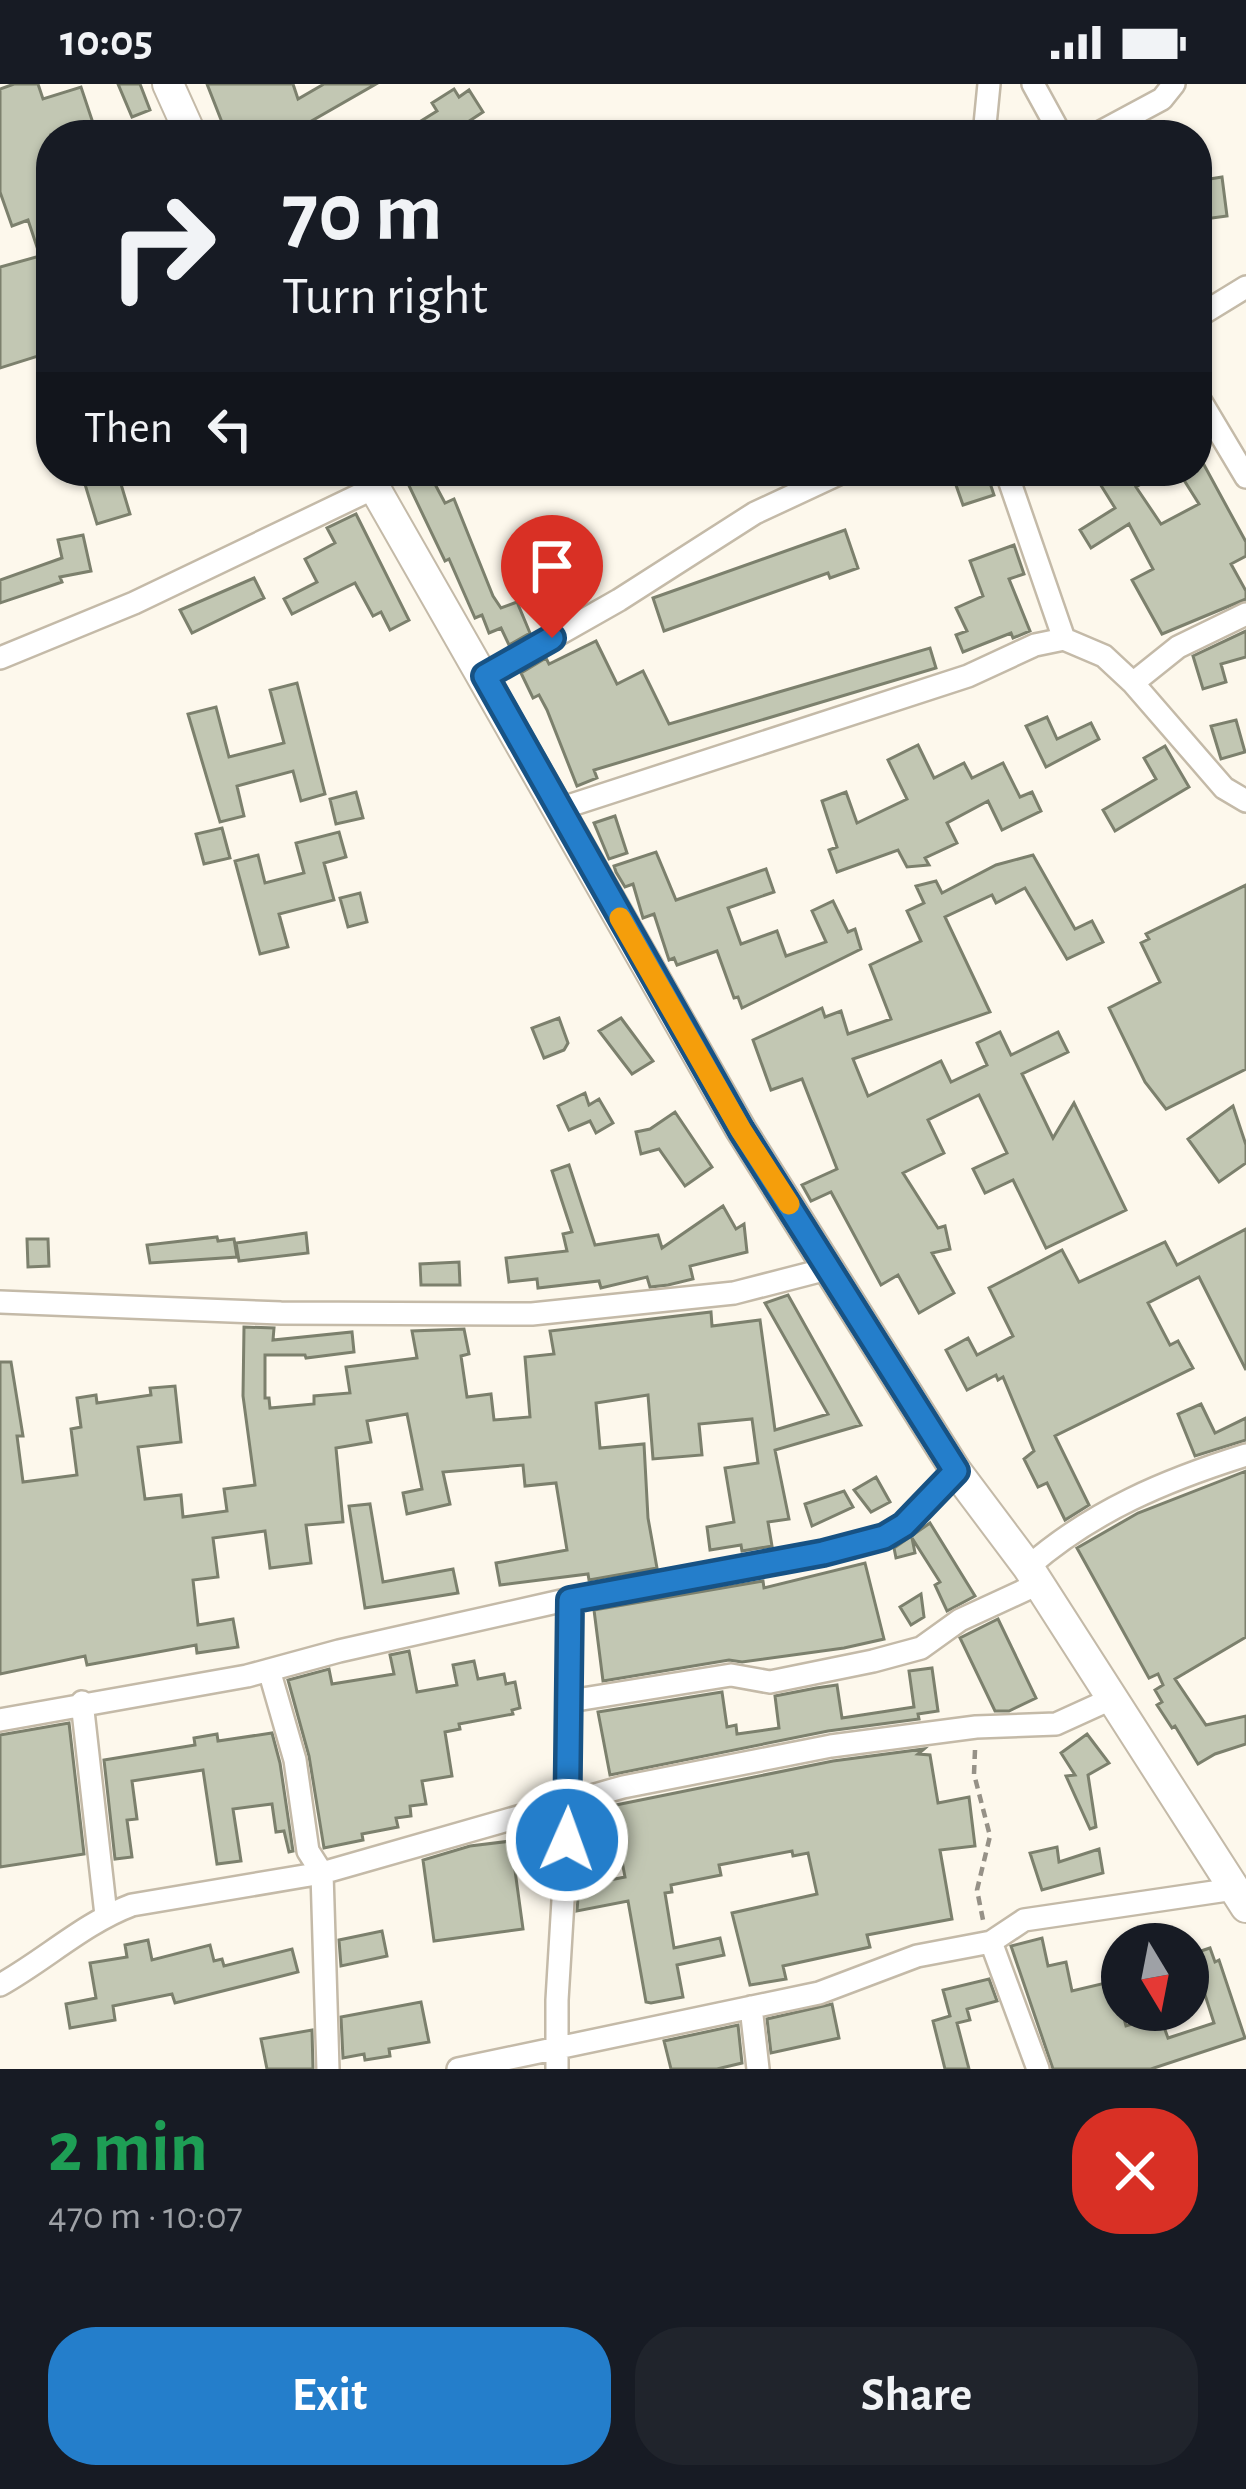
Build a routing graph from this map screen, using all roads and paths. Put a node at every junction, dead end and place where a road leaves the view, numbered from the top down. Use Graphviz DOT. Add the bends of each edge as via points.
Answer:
graph roads {
  1 [pos="168,84"];
  2 [pos="989,84"];
  3 [pos="1033,84"];
  4 [pos="1174,84"];
  5 [pos="184,120"];
  6 [pos="985,120"];
  7 [pos="1053,120"];
  8 [pos="1123,120"];
  9 [pos="1246,286"];
  10 [pos="1212,307"];
  11 [pos="1212,420"];
  12 [pos="1246,477"];
  13 [pos="358,486"];
  14 [pos="373,486"];
  15 [pos="813,486"];
  16 [pos="1011,486"];
  17 [pos="1246,614"];
  18 [pos="1064,639"];
  19 [pos="0,658"];
  20 [pos="485,676"];
  21 [pos="1133,683"];
  22 [pos="1246,771"];
  23 [pos="1224,788"];
  24 [pos="1246,801"];
  25 [pos="559,809"];
  26 [pos="831,1268"];
  27 [pos="0,1302"];
  28 [pos="1246,1455"];
  29 [pos="956,1471"];
  30 [pos="1033,1575"];
  31 [pos="570,1600"];
  32 [pos="269,1670"];
  33 [pos="1111,1699"];
  34 [pos="570,1701"];
  35 [pos="82,1702"];
  36 [pos="0,1720"];
  37 [pos="976,1726"];
  38 [pos="569,1801"];
  39 [pos="322,1873"];
  40 [pos="1240,1898"];
  41 [pos="106,1915"];
  42 [pos="991,1942"];
  43 [pos="0,1984"];
  44 [pos="751,2007"];
  45 [pos="558,2058"];
  46 [pos="328,2069"];
  47 [pos="458,2069"];
  48 [pos="758,2069"];
  49 [pos="1038,2069"];
  1 -- 5 [label="main road"];
  2 -- 6 [label="street"];
  3 -- 7 [label="street"];
  4 -- 8 [label="street"];
  9 -- 10 [label="street"];
  11 -- 12 [label="street"];
  13 -- 19 [label="street" via="134,603"];
  14 -- 20 [label="main road"];
  15 -- 20 [label="street"];
  16 -- 18 [label="street"];
  17 -- 21 [label="street" via="1178,647"];
  18 -- 21 [label="street" via="1104,656"];
  18 -- 25 [label="street"];
  20 -- 25 [label="main road"];
  21 -- 23 [label="street"];
  22 -- 23 [label="street"];
  23 -- 24 [label="street"];
  25 -- 26 [label="main road" via="741,1130"];
  26 -- 27 [label="street" via="734,1293 532,1314"];
  26 -- 29 [label="main road"];
  28 -- 30 [label="street" via="1125,1501 1067,1533"];
  29 -- 30 [label="main road"];
  29 -- 31 [label="street" via="884,1537"];
  30 -- 33 [label="main road"];
  30 -- 34 [label="street" via="921,1648 874,1661 770,1682 731,1676"];
  31 -- 32 [label="street"];
  31 -- 34 [label="street"];
  32 -- 35 [label="street"];
  32 -- 39 [label="street" via="295,1760 308,1851"];
  33 -- 37 [label="street" via="1056,1724"];
  33 -- 40 [label="main road"];
  34 -- 38 [label="street"];
  35 -- 36 [label="street"];
  35 -- 41 [label="street"];
  37 -- 38 [label="street" via="832,1746"];
  37 -- 42 [label="path" via="974,1774 990,1836 977,1890"];
  38 -- 39 [label="street"];
  38 -- 45 [label="street"];
  39 -- 41 [label="street"];
  39 -- 46 [label="street"];
  40 -- 42 [label="street" via="1024,1919"];
  41 -- 43 [label="street"];
  42 -- 44 [label="street"];
  42 -- 49 [label="street"];
  44 -- 45 [label="street"];
  44 -- 48 [label="street"];
  45 -- 47 [label="street"];
}
